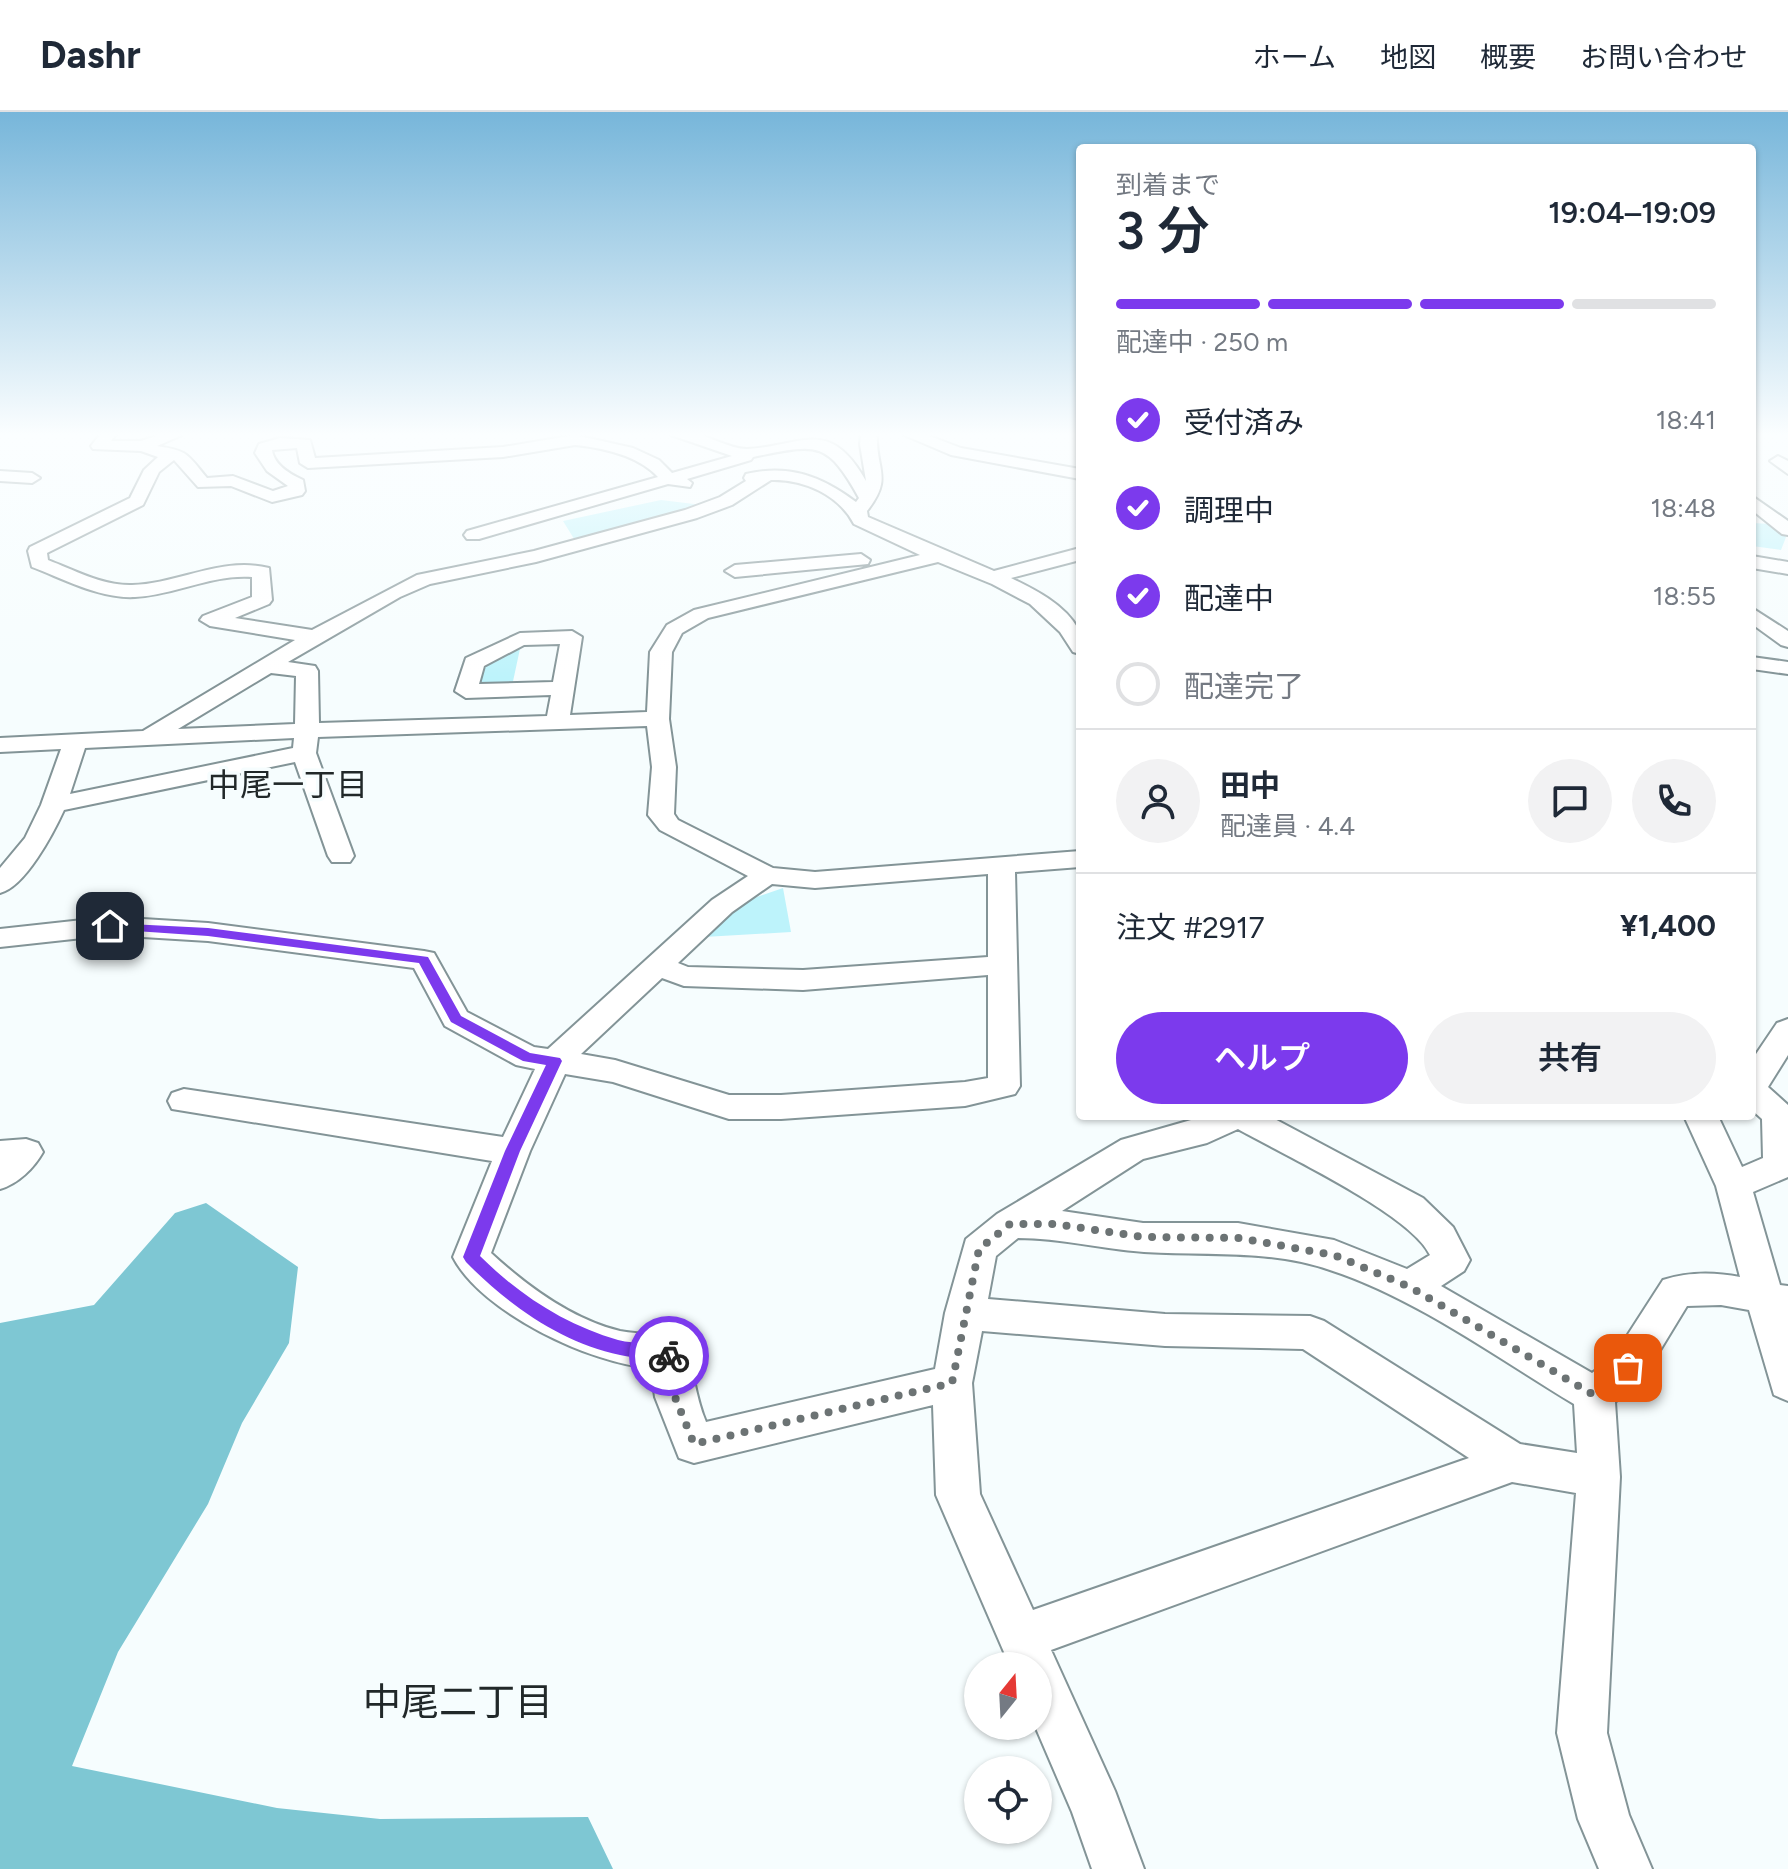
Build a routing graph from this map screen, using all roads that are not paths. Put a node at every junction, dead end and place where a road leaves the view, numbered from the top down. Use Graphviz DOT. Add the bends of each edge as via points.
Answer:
graph roads {
  1 [pos="111,514"];
  2 [pos="546,514"];
  3 [pos="691,514"];
  4 [pos="862,514"];
  5 [pos="1768,514"];
  6 [pos="1788,530"];
  7 [pos="473,535"];
  8 [pos="1076,555"];
  9 [pos="939,556"];
  10 [pos="1756,563"];
  11 [pos="1788,568"];
  12 [pos="883,570"];
  13 [pos="735,571"];
  14 [pos="997,576"];
  15 [pos="1756,617"];
  16 [pos="315,637"];
  17 [pos="1076,640"];
  18 [pos="1788,641"];
  19 [pos="1756,664"];
  20 [pos="267,666"];
  21 [pos="1788,668"];
  22 [pos="563,688"];
  23 [pos="658,719"];
  24 [pos="557,722"];
  25 [pos="146,739"];
  26 [pos="75,742"];
  27 [pos="306,742"];
  28 [pos="0,745"];
  29 [pos="54,805"];
  30 [pos="341,856"];
  31 [pos="1076,859"];
  32 [pos="1001,866"];
  33 [pos="767,875"];
  34 [pos="0,885"];
  35 [pos="0,938"];
  36 [pos="1000,965"];
  37 [pos="660,966"];
  38 [pos="1788,1030"];
  39 [pos="555,1061"];
  40 [pos="1756,1082"];
  41 [pos="1756,1092"];
  42 [pos="184,1101"];
  43 [pos="1230,1120"];
  44 [pos="1247,1120"];
  45 [pos="1703,1120"];
  46 [pos="513,1151"];
  47 [pos="0,1154"];
  48 [pos="0,1176"];
  49 [pos="1734,1186"];
  50 [pos="1010,1224"];
  51 [pos="1410,1287"];
  52 [pos="1776,1300"];
  53 [pos="964,1313"];
  54 [pos="952,1383"];
  55 [pos="1788,1383"];
  56 [pos="1594,1395"];
  57 [pos="1512,1462"];
  58 [pos="1599,1477"];
  59 [pos="1027,1652"];
  60 [pos="1050,1652"];
  61 [pos="1052,1707"];
  62 [pos="1118,1869"];
  63 [pos="1626,1869"];
  1 -- 16 [label="street" via="37,551 39,563 132,591 239,568 262,572 262,600 201,619"];
  2 -- 7 [label="street"];
  3 -- 16 [label="street" via="536,556 424,579"];
  4 -- 9 [label="street" via="860,520"];
  5 -- 6 [label="street"];
  8 -- 14 [label="street"];
  9 -- 12 [label="street"];
  9 -- 14 [label="street"];
  10 -- 11 [label="street"];
  12 -- 13 [label="street" via="862,560"];
  12 -- 23 [label="street" via="701,614 674,629 661,652"];
  14 -- 17 [label="street" via="1049,608"];
  15 -- 18 [label="street"];
  16 -- 20 [label="street"];
  19 -- 21 [label="street"];
  20 -- 25 [label="street"];
  20 -- 27 [label="street" via="307,671"];
  22 -- 22 [label="street" via="572,637 510,643 474,663 466,691"];
  22 -- 24 [label="street"];
  23 -- 24 [label="street"];
  23 -- 33 [label="street" via="664,767 661,815 669,825"];
  24 -- 27 [label="street"];
  25 -- 26 [label="street"];
  25 -- 27 [label="street"];
  26 -- 28 [label="street"];
  26 -- 29 [label="street"];
  27 -- 29 [label="street"];
  27 -- 30 [label="street"];
  29 -- 34 [label="street" via="37,840"];
  31 -- 32 [label="street"];
  32 -- 33 [label="street" via="815,880"];
  32 -- 36 [label="street"];
  33 -- 37 [label="street" via="722,906"];
  35 -- 39 [label="street" via="110,926 208,932 424,960 456,1019 527,1057"];
  36 -- 37 [label="street" via="803,980 684,976"];
  36 -- 39 [label="street" via="1004,1086 965,1094 729,1107 615,1071"];
  37 -- 39 [label="street"];
  38 -- 40 [label="street"];
  39 -- 46 [label="street"];
  41 -- 49 [label="street" via="1778,1115 1781,1165"];
  42 -- 46 [label="street"];
  43 -- 50 [label="street" via="1133,1149"];
  44 -- 51 [label="street" via="1410,1208 1440,1237 1451,1260"];
  45 -- 49 [label="street"];
  46 -- 54 [label="street" via="471,1257 502,1288 564,1327 620,1348 668,1352 675,1397 694,1444"];
  47 -- 48 [label="street" via="26,1152"];
  49 -- 52 [label="street"];
  50 -- 51 [label="street" via="1055,1224 1143,1237 1238,1238 1334,1255"];
  50 -- 53 [label="street" via="979,1249"];
  51 -- 56 [label="street"];
  52 -- 55 [label="street"];
  52 -- 56 [label="street" via="1721,1289 1676,1291 1628,1368"];
  53 -- 54 [label="street"];
  53 -- 57 [label="street" via="1165,1330 1310,1333"];
  54 -- 59 [label="street" via="958,1495"];
  56 -- 58 [label="street"];
  57 -- 58 [label="street"];
  57 -- 60 [label="street"];
  58 -- 63 [label="street" via="1582,1733 1604,1819"];
  61 -- 62 [label="street"];
}
